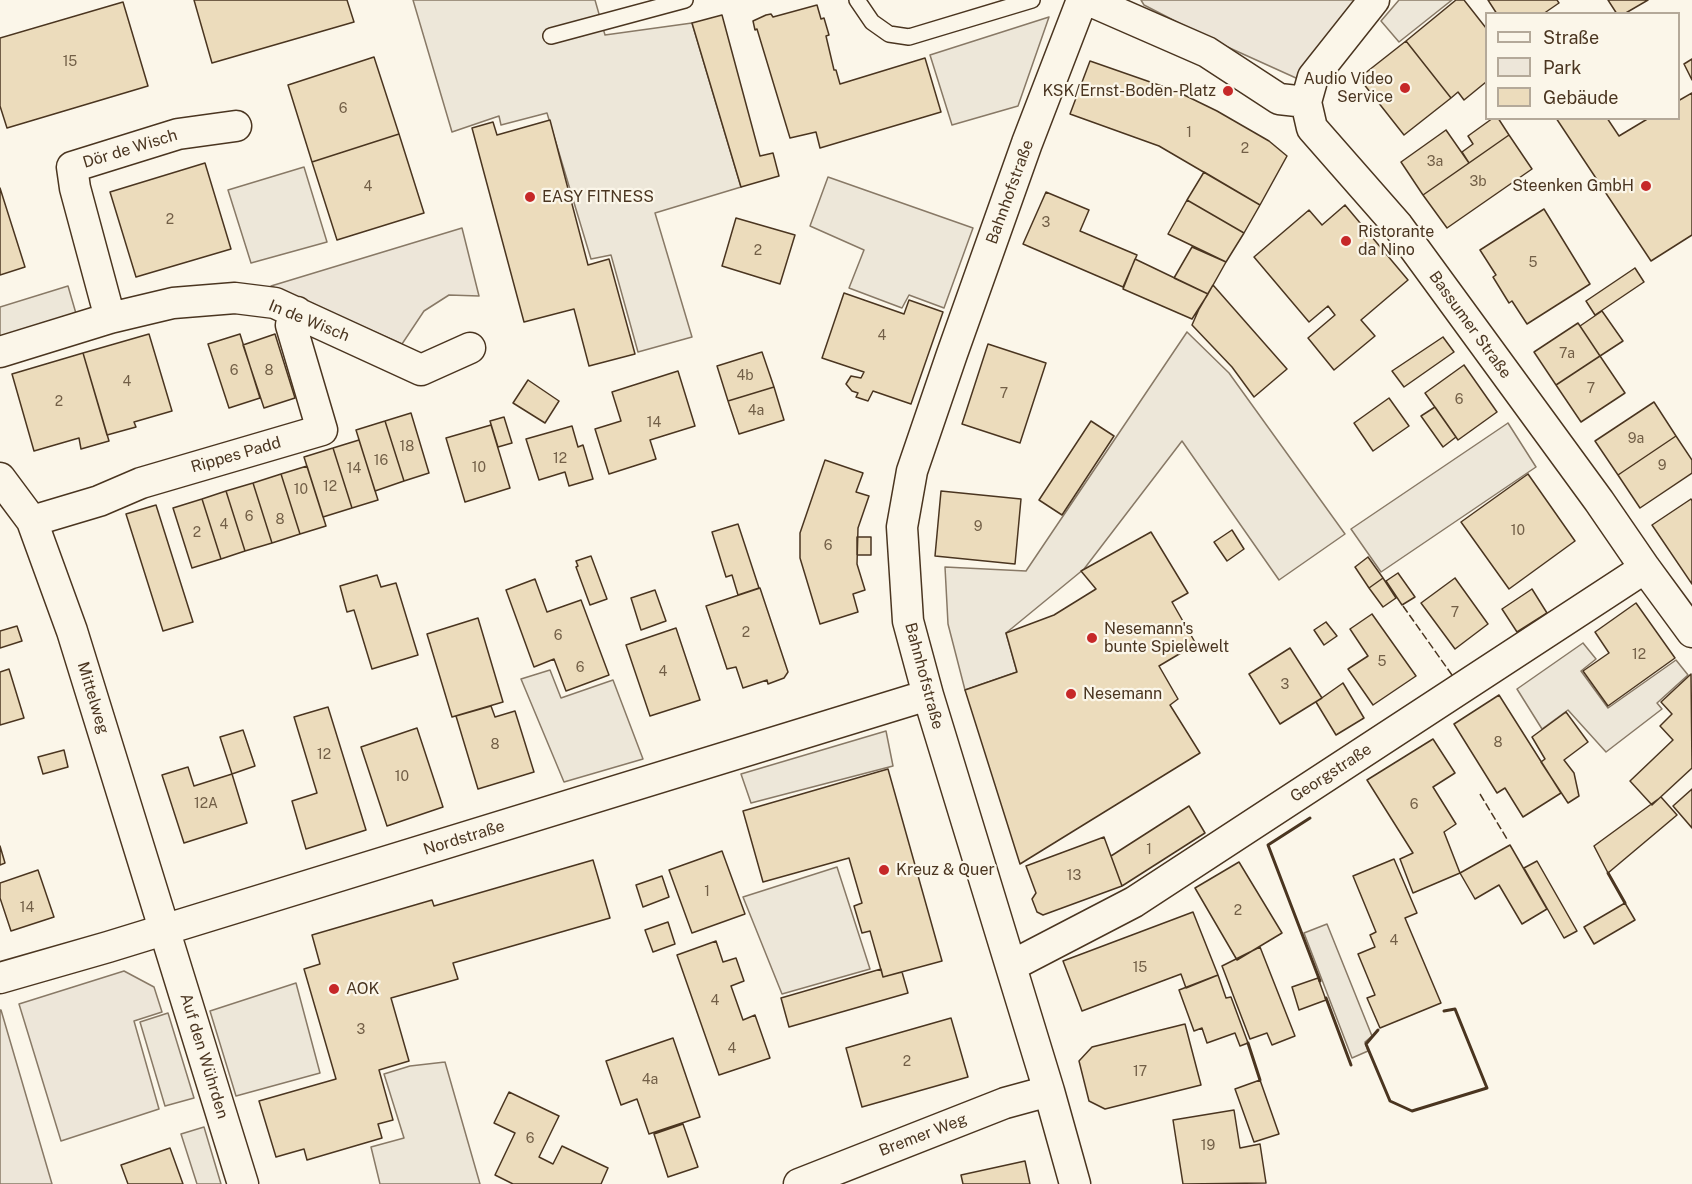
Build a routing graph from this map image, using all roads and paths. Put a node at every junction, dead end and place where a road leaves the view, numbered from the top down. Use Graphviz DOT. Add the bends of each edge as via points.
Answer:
graph roads {
  1 [pos="685,0"];
  2 [pos="857,0"];
  3 [pos="1032,0"];
  4 [pos="1082,0"];
  5 [pos="1088,0"];
  6 [pos="1374,0"];
  7 [pos="551,36"];
  8 [pos="1306,102"];
  9 [pos="236,126"];
  10 [pos="297,312"];
  11 [pos="110,318"];
  12 [pos="470,348"];
  13 [pos="0,352"];
  14 [pos="0,478"];
  15 [pos="32,521"];
  16 [pos="1644,568"];
  17 [pos="1692,632"];
  18 [pos="928,695"];
  19 [pos="164,928"];
  20 [pos="1011,966"];
  21 [pos="0,978"];
  22 [pos="1049,1091"];
  23 [pos="243,1184"];
  24 [pos="799,1184"];
  25 [pos="1075,1184"];
  1 -- 7 [label="lane"];
  2 -- 3 [label="lane" via="872,22 889,34 909,37"];
  4 -- 18 [label="street, Bahnhofstraße" via="1027,143 912,471 902,527 908,621"];
  5 -- 8 [label="street" via="1207,51 1280,99"];
  6 -- 8 [label="street" via="1313,77"];
  8 -- 16 [label="street, Bassumer Straße" via="1312,128 1398,226"];
  9 -- 11 [label="street, Dör de Wisch" via="178,134 72,167"];
  10 -- 11 [label="street, In de Wisch" via="275,303 235,298 173,303"];
  10 -- 12 [label="street, In de Wisch" via="421,370"];
  10 -- 15 [label="street, Rippes Padd" via="291,325 322,430 141,483 99,501"];
  11 -- 13 [label="street, In de Wisch"];
  14 -- 15 [label="street, Mittelweg"];
  15 -- 19 [label="street, Mittelweg" via="72,631"];
  16 -- 17 [label="street, Bassumer Straße"];
  16 -- 20 [label="street, Georgstraße" via="1134,902"];
  18 -- 19 [label="street, Nordstraße"];
  18 -- 20 [label="street, Bahnhofstraße"];
  19 -- 21 [label="street, Nordstraße"];
  19 -- 23 [label="street, Auf den Wührden"];
  20 -- 22 [label="street, Bahnhofstraße"];
  22 -- 24 [label="street, Bremer Weg" via="1005,1103"];
  22 -- 25 [label="street, Bahnhofstraße"];
}
